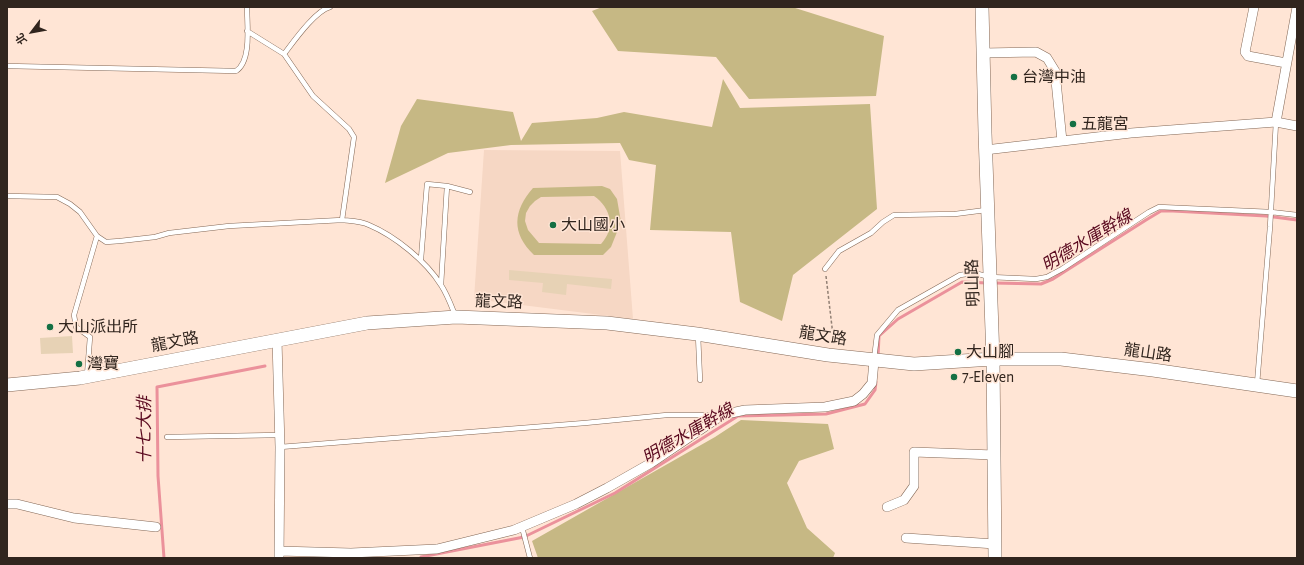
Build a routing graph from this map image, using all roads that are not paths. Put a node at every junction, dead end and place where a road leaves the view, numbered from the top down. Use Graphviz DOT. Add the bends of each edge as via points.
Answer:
graph roads {
  1 [pos="247,7"];
  2 [pos="330,7"];
  3 [pos="982,7"];
  4 [pos="1254,7"];
  5 [pos="1297,7"];
  6 [pos="247,30"];
  7 [pos="983,53"];
  8 [pos="284,54"];
  9 [pos="1286,63"];
  10 [pos="7,66"];
  11 [pos="1276,122"];
  12 [pos="1297,126"];
  13 [pos="1062,141"];
  14 [pos="985,150"];
  15 [pos="447,186"];
  16 [pos="470,192"];
  17 [pos="7,196"];
  18 [pos="988,210"];
  19 [pos="1271,212"];
  20 [pos="1297,215"];
  21 [pos="342,220"];
  22 [pos="97,236"];
  23 [pos="421,259"];
  24 [pos="825,269"];
  25 [pos="990,281"];
  26 [pos="442,285"];
  27 [pos="456,317"];
  28 [pos="698,334"];
  29 [pos="277,340"];
  30 [pos="993,358"];
  31 [pos="877,361"];
  32 [pos="87,377"];
  33 [pos="700,380"];
  34 [pos="7,385"];
  35 [pos="1257,386"];
  36 [pos="1297,392"];
  37 [pos="722,415"];
  38 [pos="279,435"];
  39 [pos="167,437"];
  40 [pos="280,447"];
  41 [pos="994,455"];
  42 [pos="7,504"];
  43 [pos="887,507"];
  44 [pos="156,527"];
  45 [pos="523,529"];
  46 [pos="906,538"];
  47 [pos="995,544"];
  48 [pos="279,555"];
  49 [pos="530,558"];
  50 [pos="995,558"];
  1 -- 6 [label="lane"];
  2 -- 8 [label="lane" via="311,20"];
  3 -- 7 [label="street, 明山路"];
  4 -- 9 [label="street" via="1245,52 1248,56"];
  5 -- 9 [label="street"];
  6 -- 8 [label="lane"];
  6 -- 10 [label="lane" via="248,52 236,71"];
  7 -- 13 [label="street" via="1036,52 1047,58 1055,71"];
  7 -- 14 [label="street, 明山路"];
  8 -- 21 [label="lane" via="313,96 349,129 354,137"];
  9 -- 11 [label="street"];
  11 -- 12 [label="street"];
  11 -- 13 [label="street"];
  11 -- 19 [label="lane"];
  13 -- 14 [label="street"];
  14 -- 18 [label="street, 明山路"];
  15 -- 16 [label="lane"];
  15 -- 23 [label="lane" via="427,184"];
  15 -- 26 [label="lane"];
  17 -- 22 [label="lane" via="57,197 80,212"];
  18 -- 24 [label="lane" via="955,214 894,215 871,233 839,251"];
  18 -- 25 [label="street, 明山路"];
  19 -- 20 [label="lane"];
  19 -- 25 [label="lane" via="1159,207 1047,276 1036,279"];
  19 -- 35 [label="lane"];
  21 -- 22 [label="lane" via="229,226 120,242 106,242"];
  21 -- 23 [label="lane" via="369,225"];
  22 -- 32 [label="lane" via="74,315 76,327 90,337"];
  23 -- 26 [label="lane"];
  25 -- 30 [label="street, 明山路"];
  25 -- 31 [label="lane" via="974,273 960,275 898,310 877,335"];
  26 -- 27 [label="lane"];
  27 -- 28 [label="street, 龍文路" via="607,323"];
  27 -- 29 [label="street, 龍文路" via="367,323"];
  28 -- 31 [label="street, 龍文路"];
  28 -- 33 [label="lane"];
  29 -- 32 [label="street, 龍文路"];
  29 -- 38 [label="street"];
  30 -- 31 [label="street, 龍文路" via="914,364"];
  30 -- 35 [label="street, 龍山路" via="1061,359"];
  30 -- 41 [label="street, 明山路"];
  31 -- 37 [label="street" via="872,383 854,401 825,407 745,410"];
  32 -- 34 [label="street, 龍文路"];
  35 -- 36 [label="street, 龍山路"];
  37 -- 40 [label="lane" via="667,415"];
  37 -- 45 [label="street" via="651,463 576,504"];
  38 -- 39 [label="lane"];
  38 -- 40 [label="street"];
  40 -- 48 [label="street"];
  41 -- 43 [label="street" via="914,452 914,486 904,500"];
  41 -- 47 [label="street, 明山路"];
  42 -- 44 [label="street" via="17,504 74,518"];
  45 -- 48 [label="street" via="437,549"];
  45 -- 49 [label="lane"];
  46 -- 47 [label="street"];
  47 -- 50 [label="street, 明山路"];
}
